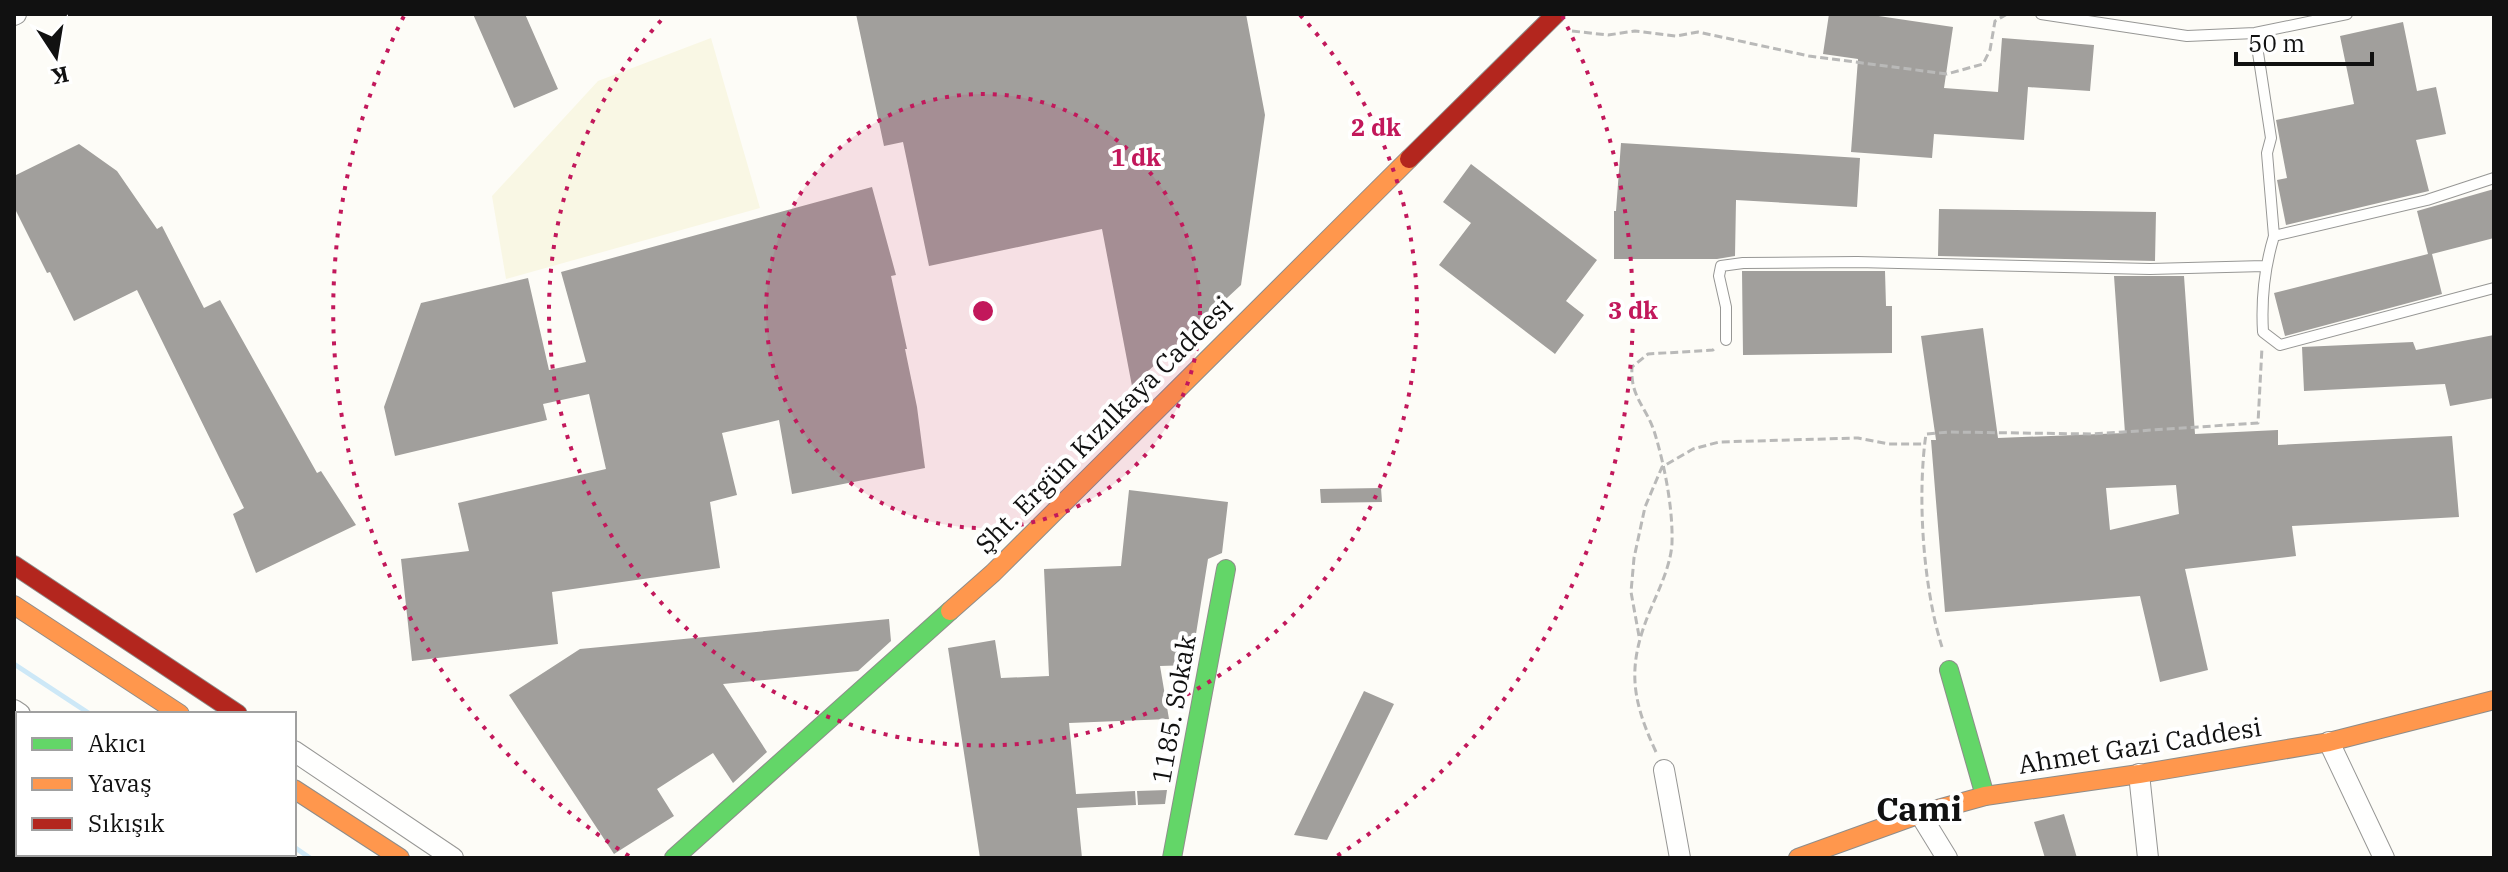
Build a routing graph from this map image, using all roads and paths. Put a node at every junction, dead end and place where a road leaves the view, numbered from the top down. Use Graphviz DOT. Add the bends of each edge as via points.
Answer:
graph roads {
  1 [pos="2007,14"];
  2 [pos="2041,14"];
  3 [pos="2347,14"];
  4 [pos="1551,19"];
  5 [pos="2255,33"];
  6 [pos="2494,178"];
  7 [pos="2274,236"];
  8 [pos="2264,266"];
  9 [pos="2494,288"];
  10 [pos="2263,332"];
  11 [pos="1726,340"];
  12 [pos="1924,444"];
  13 [pos="1662,467"];
  14 [pos="14,565"];
  15 [pos="1226,569"];
  16 [pos="14,605"];
  17 [pos="1639,636"];
  18 [pos="1949,670"];
  19 [pos="2493,702"];
  20 [pos="177,712"];
  21 [pos="235,712"];
  22 [pos="2329,742"];
  23 [pos="296,752"];
  24 [pos="1664,770"];
  25 [pos="2139,774"];
  26 [pos="296,790"];
  27 [pos="1985,796"];
  28 [pos="1920,814"];
  29 [pos="450,857"];
  30 [pos="400,858"];
  31 [pos="674,858"];
  32 [pos="1172,858"];
  33 [pos="1680,858"];
  34 [pos="1798,858"];
  35 [pos="1947,858"];
  36 [pos="2148,858"];
  37 [pos="2384,858"];
  1 -- 4 [label="path" via="1995,21 1983,64 1947,74 1809,56 1698,32 1581,33"];
  2 -- 5 [label="lane" via="2187,36"];
  3 -- 5 [label="lane"];
  4 -- 31 [label="street, Şht. Ergün Kızılkaya Caddesi" via="993,573"];
  5 -- 7 [label="lane" via="2271,138 2267,153"];
  6 -- 7 [label="lane" via="2427,200"];
  7 -- 8 [label="lane"];
  8 -- 10 [label="lane"];
  8 -- 11 [label="lane" via="1721,266"];
  9 -- 10 [label="lane" via="2280,345"];
  10 -- 12 [label="path" via="2258,423 2092,434 1949,432 1926,434"];
  11 -- 13 [label="path" via="1713,350 1648,354 1632,367 1631,384 1655,432"];
  12 -- 13 [label="path" via="1858,438 1719,442 1693,449"];
  12 -- 18 [label="path" via="1923,526"];
  13 -- 17 [label="path" via="1645,507 1634,558 1631,592"];
  13 -- 17 [label="path" via="1672,544 1662,584"];
  14 -- 21 [label="street"];
  15 -- 32 [label="street, 1185. Sokak"];
  16 -- 20 [label="street"];
  17 -- 24 [label="path" via="1633,685 1641,720"];
  18 -- 27 [label="street"];
  19 -- 22 [label="street, Ahmet Gazi Caddesi"];
  22 -- 25 [label="street, Ahmet Gazi Caddesi"];
  22 -- 37 [label="street"];
  23 -- 29 [label="street"];
  24 -- 33 [label="street"];
  25 -- 27 [label="street, Ahmet Gazi Caddesi"];
  25 -- 36 [label="street"];
  26 -- 30 [label="street"];
  27 -- 28 [label="street, Ahmet Gazi Caddesi"];
  28 -- 34 [label="street, Ahmet Gazi Caddesi"];
  28 -- 35 [label="street"];
}
